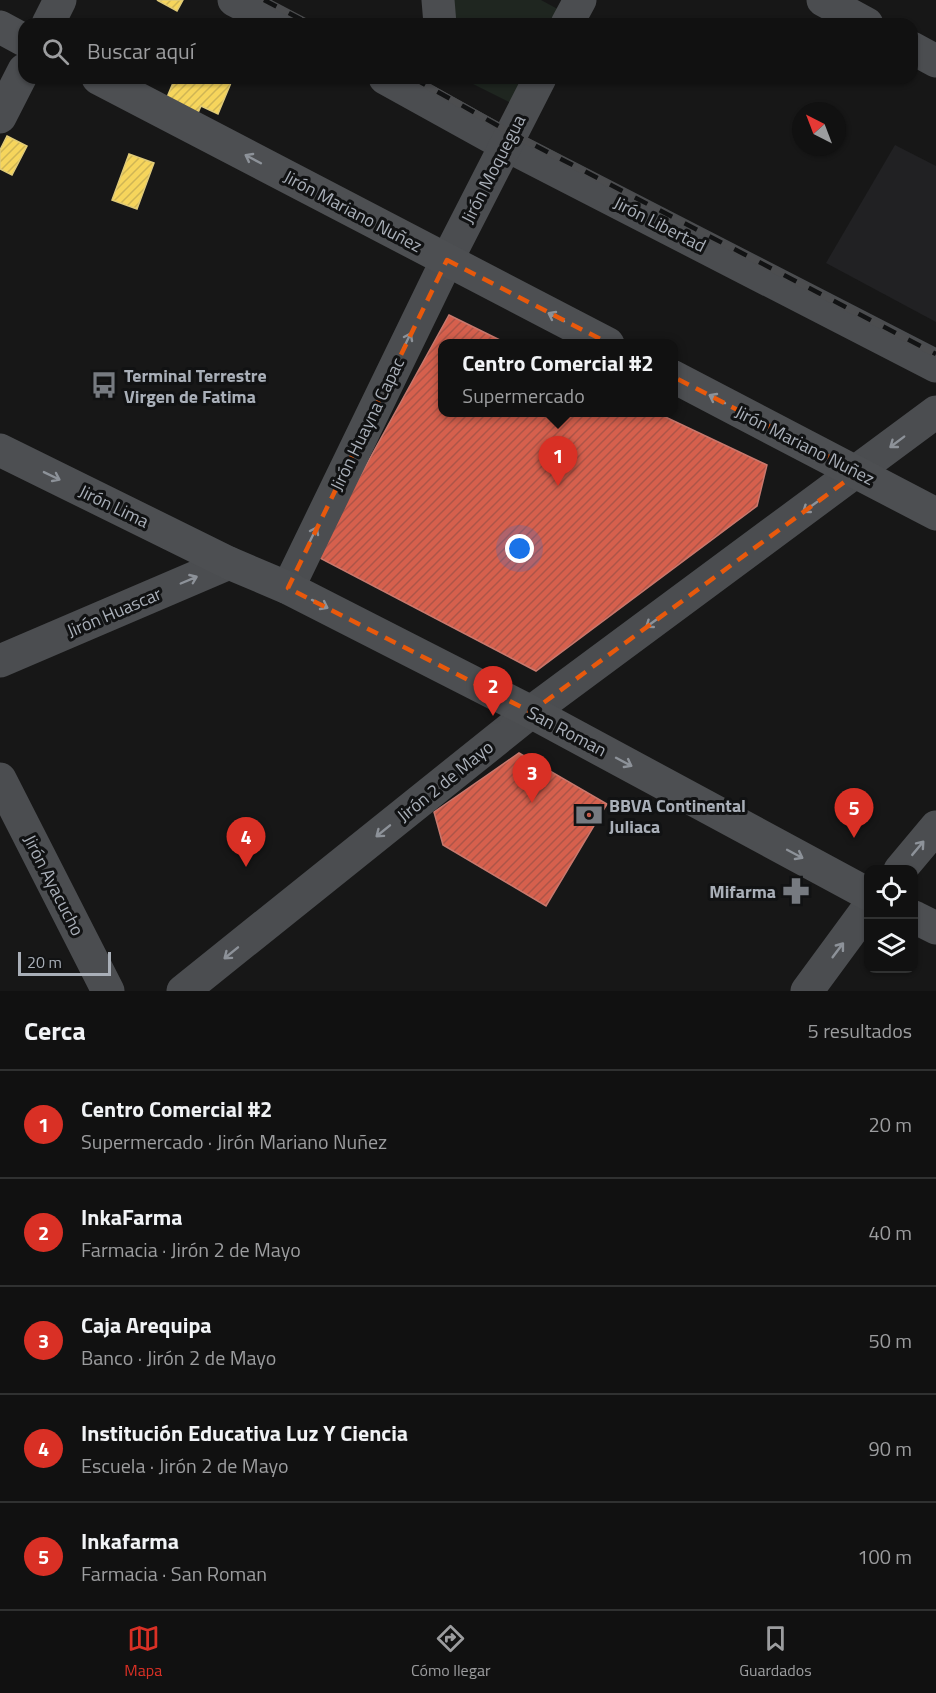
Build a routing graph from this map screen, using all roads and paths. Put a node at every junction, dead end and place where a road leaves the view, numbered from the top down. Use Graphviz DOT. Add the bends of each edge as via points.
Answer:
graph roads {
  1 [pos="60,0"];
  2 [pos="234,0"];
  3 [pos="438,0"];
  4 [pos="823,0"];
  5 [pos="51,18"];
  6 [pos="268,18"];
  7 [pos="440,18"];
  8 [pos="856,18"];
  9 [pos="0,27"];
  10 [pos="18,36"];
  11 [pos="918,51"];
  12 [pos="936,61"];
  13 [pos="18,82"];
  14 [pos="110,84"];
  15 [pos="408,84"];
  16 [pos="537,84"];
  17 [pos="442,93"];
  18 [pos="0,117"];
  19 [pos="506,145"];
  20 [pos="447,260"];
  21 [pos="598,339"];
  22 [pos="936,366"];
  23 [pos="678,379"];
  24 [pos="936,412"];
  25 [pos="0,450"];
  26 [pos="858,472"];
  27 [pos="936,514"];
  28 [pos="229,563"];
  29 [pos="288,588"];
  30 [pos="0,661"];
  31 [pos="531,712"];
  32 [pos="0,779"];
  33 [pos="936,827"];
  34 [pos="904,865"];
  35 [pos="864,892"];
  36 [pos="864,913"];
  37 [pos="918,919"];
  38 [pos="936,928"];
  39 [pos="108,991"];
  40 [pos="183,991"];
  41 [pos="807,991"];
  1 -- 5 [label="street"];
  2 -- 6 [label="street"];
  3 -- 7 [label="street"];
  4 -- 8 [label="street"];
  9 -- 10 [label="main road"];
  11 -- 12 [label="street"];
  13 -- 18 [label="street"];
  20 -- 14 [label="main road, Jirón Mariano Nuñez, one-way"];
  15 -- 17 [label="street, Jirón Libertad"];
  16 -- 19 [label="street, Jirón Moquegua"];
  17 -- 19 [label="street, Jirón Libertad"];
  19 -- 20 [label="street, Jirón Moquegua"];
  19 -- 22 [label="street, Jirón Libertad"];
  21 -- 20 [label="main road, Jirón Mariano Nuñez, one-way"];
  29 -- 20 [label="street, Jirón Huayna Capac, one-way"];
  26 -- 23 [label="main road, Jirón Mariano Nuñez, one-way"];
  24 -- 26 [label="street, Jirón 2 de Mayo, one-way"];
  25 -- 28 [label="main road, Jirón Lima, one-way"];
  26 -- 27 [label="main road, Jirón Mariano Nuñez"];
  26 -- 31 [label="street, Jirón 2 de Mayo, one-way"];
  28 -- 29 [label="main road, San Roman"];
  30 -- 28 [label="street, Jirón Huascar, one-way"];
  29 -- 31 [label="main road, San Roman, one-way"];
  31 -- 35 [label="main road, San Roman, one-way"];
  31 -- 40 [label="street, Jirón 2 de Mayo, one-way"];
  32 -- 39 [label="street, Jirón Ayacucho"];
  34 -- 33 [label="street, one-way"];
  41 -- 36 [label="street, one-way"];
  37 -- 38 [label="main road"];
}
